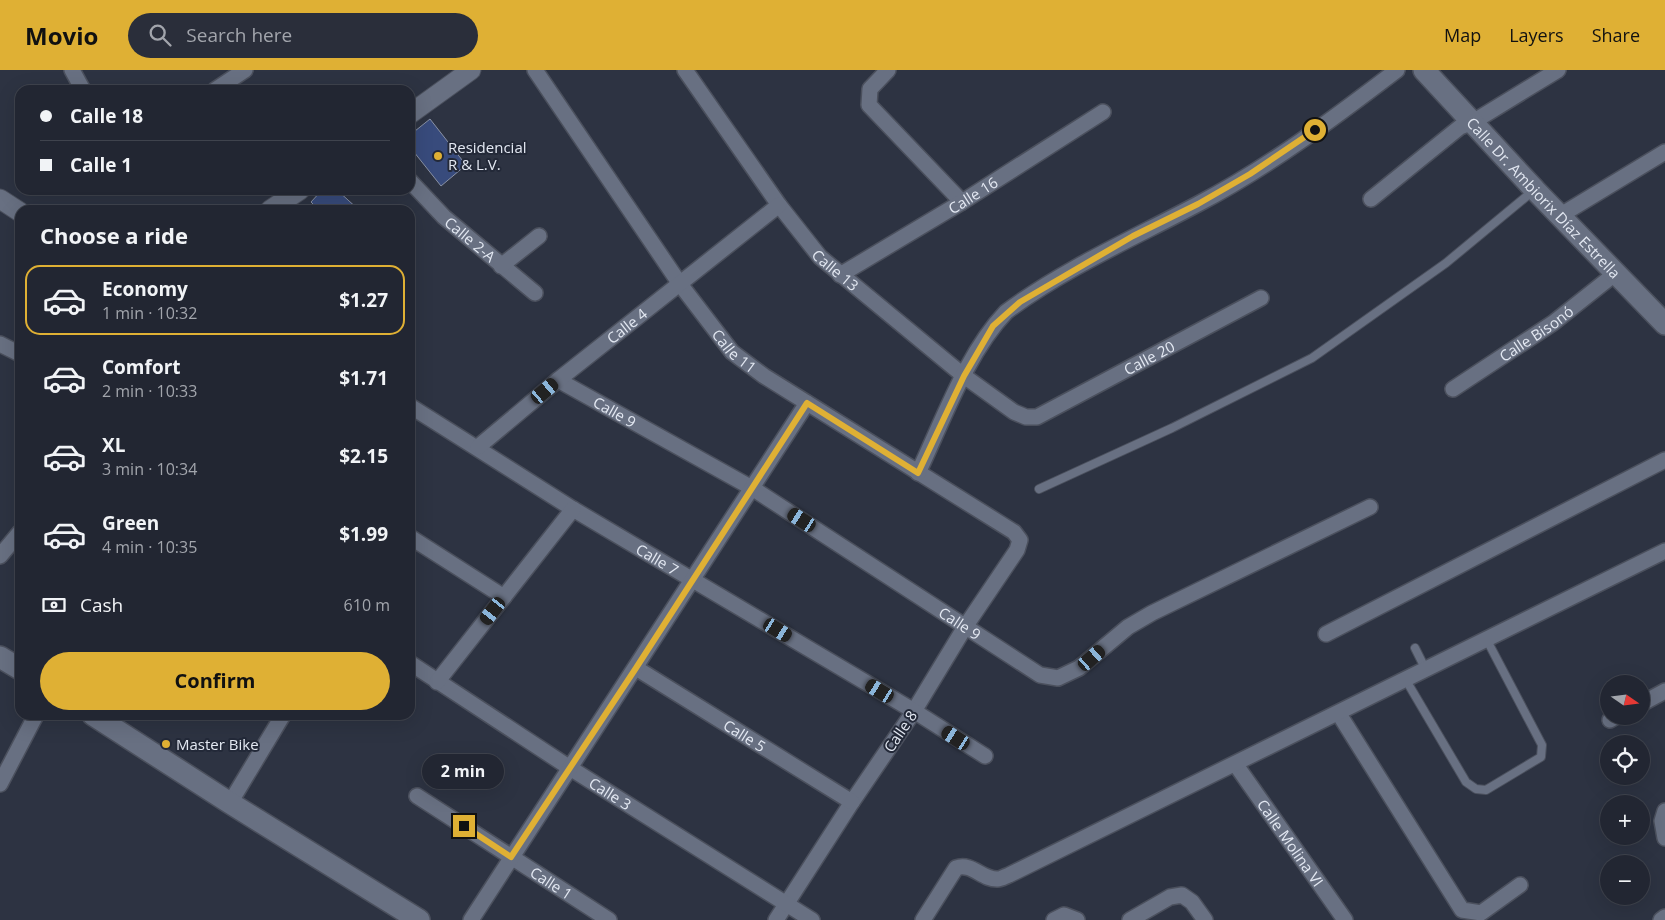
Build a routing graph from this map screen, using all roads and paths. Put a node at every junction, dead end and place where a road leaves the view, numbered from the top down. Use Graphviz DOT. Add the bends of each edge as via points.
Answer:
graph roads {
  1 [pos="72,70"];
  2 [pos="245,70"];
  3 [pos="535,70"];
  4 [pos="685,70"];
  5 [pos="888,70"];
  6 [pos="1397,70"];
  7 [pos="1424,70"];
  8 [pos="1558,70"];
  9 [pos="460,73"];
  10 [pos="220,81"];
  11 [pos="80,85"];
  12 [pos="415,110"];
  13 [pos="1103,112"];
  14 [pos="1473,122"];
  15 [pos="1665,152"];
  16 [pos="415,186"];
  17 [pos="1535,190"];
  18 [pos="292,195"];
  19 [pos="1370,199"];
  20 [pos="0,200"];
  21 [pos="962,202"];
  22 [pos="278,205"];
  23 [pos="779,205"];
  24 [pos="15,209"];
  25 [pos="1561,215"];
  26 [pos="539,236"];
  27 [pos="501,266"];
  28 [pos="1616,273"];
  29 [pos="840,275"];
  30 [pos="680,284"];
  31 [pos="535,293"];
  32 [pos="1261,298"];
  33 [pos="1661,313"];
  34 [pos="0,344"];
  35 [pos="15,352"];
  36 [pos="964,376"];
  37 [pos="558,380"];
  38 [pos="1453,389"];
  39 [pos="807,403"];
  40 [pos="415,409"];
  41 [pos="1037,417"];
  42 [pos="478,448"];
  43 [pos="1665,460"];
  44 [pos="918,473"];
  45 [pos="752,488"];
  46 [pos="1039,489"];
  47 [pos="1370,506"];
  48 [pos="573,509"];
  49 [pos="15,538"];
  50 [pos="415,540"];
  51 [pos="1020,540"];
  52 [pos="1665,551"];
  53 [pos="0,556"];
  54 [pos="692,580"];
  55 [pos="504,597"];
  56 [pos="965,627"];
  57 [pos="1326,634"];
  58 [pos="1489,643"];
  59 [pos="1415,648"];
  60 [pos="0,657"];
  61 [pos="15,666"];
  62 [pos="415,667"];
  63 [pos="636,668"];
  64 [pos="1426,670"];
  65 [pos="437,682"];
  66 [pos="1408,683"];
  67 [pos="1665,691"];
  68 [pos="1650,699"];
  69 [pos="914,711"];
  70 [pos="1339,714"];
  71 [pos="33,720"];
  72 [pos="101,720"];
  73 [pos="279,720"];
  74 [pos="985,756"];
  75 [pos="1236,765"];
  76 [pos="570,768"];
  77 [pos="0,784"];
  78 [pos="417,796"];
  79 [pos="852,802"];
  80 [pos="230,803"];
  81 [pos="1665,811"];
  82 [pos="1665,838"];
  83 [pos="511,857"];
  84 [pos="1520,885"];
  85 [pos="787,904"];
  86 [pos="1665,917"];
  87 [pos="420,920"];
  88 [pos="471,920"];
  89 [pos="609,920"];
  90 [pos="776,920"];
  91 [pos="812,920"];
  92 [pos="923,920"];
  93 [pos="1054,920"];
  94 [pos="1077,920"];
  95 [pos="1130,920"];
  96 [pos="1205,920"];
  97 [pos="1345,920"];
  98 [pos="1661,920"];
  1 -- 11 [label="street"];
  2 -- 10 [label="street"];
  3 -- 30 [label="street, Calle 11"];
  4 -- 23 [label="street, Calle 13"];
  5 -- 21 [label="street" via="870,89 869,105"];
  6 -- 36 [label="street" via="1250,174 1133,236 1020,302 993,326"];
  7 -- 14 [label="main road, Calle Dr. Ambiorix Díaz Estrella"];
  8 -- 14 [label="street"];
  9 -- 12 [label="street"];
  13 -- 21 [label="street, Calle 16"];
  14 -- 17 [label="main road, Calle Dr. Ambiorix Díaz Estrella"];
  14 -- 19 [label="street" via="1460,127"];
  15 -- 25 [label="street"];
  16 -- 27 [label="street, Calle 2-A" via="444,217"];
  17 -- 25 [label="main road, Calle Dr. Ambiorix Díaz Estrella"];
  17 -- 46 [label="lane" via="1446,263 1312,358 1172,428"];
  18 -- 22 [label="street"];
  20 -- 24 [label="street"];
  21 -- 29 [label="street, Calle 16"];
  23 -- 29 [label="street, Calle 13" via="820,257"];
  23 -- 30 [label="street, Calle 4"];
  25 -- 28 [label="main road, Calle Dr. Ambiorix Díaz Estrella"];
  26 -- 27 [label="street"];
  27 -- 31 [label="street, Calle 2-A"];
  28 -- 33 [label="main road, Calle Dr. Ambiorix Díaz Estrella"];
  28 -- 38 [label="street, Calle Bisonó" via="1553,323"];
  29 -- 36 [label="street, Calle 13"];
  30 -- 37 [label="street, Calle 4"];
  30 -- 39 [label="street, Calle 11" via="732,352"];
  32 -- 41 [label="street, Calle 20"];
  34 -- 35 [label="street"];
  36 -- 41 [label="street, Calle 13" via="1019,415"];
  36 -- 44 [label="street"];
  37 -- 42 [label="street, Calle 4"];
  37 -- 45 [label="street, Calle 9"];
  39 -- 44 [label="street, Calle 11"];
  39 -- 45 [label="street"];
  40 -- 42 [label="street, Calle 7"];
  42 -- 48 [label="street, Calle 7"];
  43 -- 57 [label="street"];
  44 -- 51 [label="street, Calle 11" via="1014,532"];
  45 -- 54 [label="street"];
  45 -- 56 [label="street, Calle 9"];
  47 -- 56 [label="street, Calle 9" via="1152,613 1128,627 1080,668 1058,678 1040,675"];
  48 -- 54 [label="street, Calle 7"];
  48 -- 55 [label="street"];
  49 -- 53 [label="street"];
  50 -- 55 [label="street"];
  51 -- 56 [label="street, Calle 8"];
  52 -- 58 [label="street"];
  54 -- 63 [label="street"];
  54 -- 69 [label="street, Calle 7"];
  55 -- 65 [label="street"];
  56 -- 69 [label="street, Calle 8"];
  58 -- 64 [label="street"];
  58 -- 66 [label="lane" via="1542,745 1541,757 1486,790 1476,789 1466,782"];
  59 -- 64 [label="lane"];
  60 -- 61 [label="main road"];
  62 -- 65 [label="street, Calle 3"];
  63 -- 76 [label="street"];
  63 -- 79 [label="street, Calle 5"];
  64 -- 66 [label="street"];
  65 -- 76 [label="street, Calle 3"];
  66 -- 70 [label="street"];
  67 -- 68 [label="street"];
  69 -- 74 [label="street, Calle 7"];
  69 -- 79 [label="street, Calle 8"];
  70 -- 75 [label="street"];
  70 -- 84 [label="street" via="1462,910 1481,913"];
  71 -- 77 [label="street"];
  72 -- 80 [label="main road"];
  73 -- 80 [label="street"];
  75 -- 92 [label="street" via="1009,876 997,879 969,867 956,868"];
  75 -- 97 [label="street, Calle Molina VI"];
  76 -- 83 [label="street"];
  76 -- 85 [label="street, Calle 3"];
  78 -- 83 [label="street, Calle 1"];
  79 -- 85 [label="street, Calle 8"];
  80 -- 87 [label="main road"];
  81 -- 82 [label="street" via="1662,821"];
  83 -- 88 [label="street"];
  83 -- 89 [label="street, Calle 1"];
  85 -- 90 [label="street, Calle 8"];
  85 -- 91 [label="street, Calle 3"];
  86 -- 98 [label="street"];
  93 -- 94 [label="street" via="1064,915"];
  95 -- 96 [label="street" via="1170,897 1182,895 1192,902"];
}
